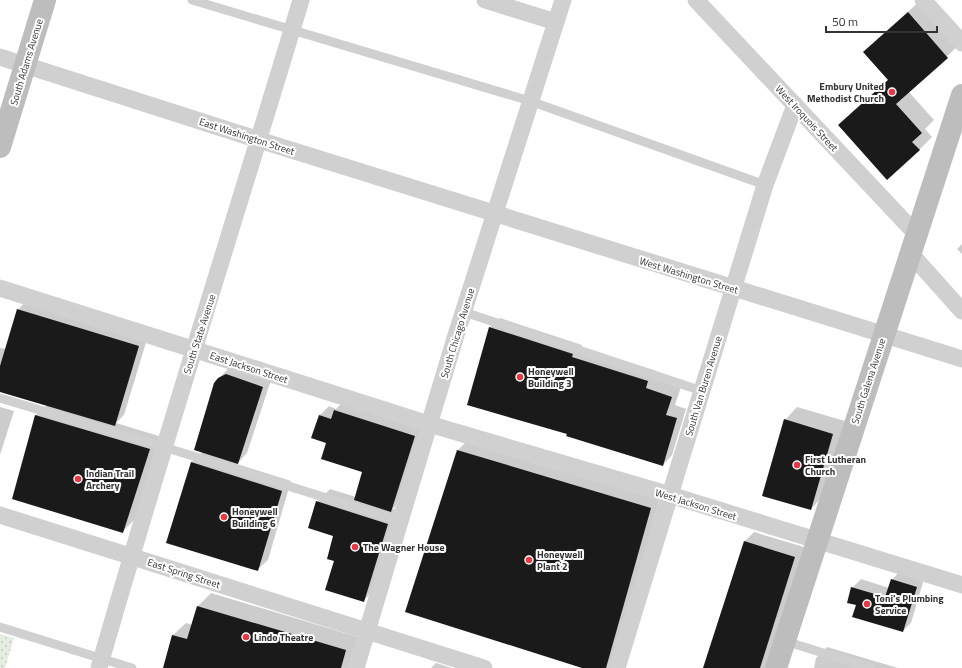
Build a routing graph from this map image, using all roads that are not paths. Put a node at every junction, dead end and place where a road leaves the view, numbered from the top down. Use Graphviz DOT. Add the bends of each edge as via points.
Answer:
graph roads {
  1 [pos="46,0"];
  2 [pos="192,0"];
  3 [pos="300,0"];
  4 [pos="485,0"];
  5 [pos="563,0"];
  6 [pos="696,0"];
  7 [pos="923,0"];
  8 [pos="556,22"];
  9 [pos="291,31"];
  10 [pos="962,43"];
  11 [pos="0,57"];
  12 [pos="26,65"];
  13 [pos="962,95"];
  14 [pos="530,101"];
  15 [pos="795,105"];
  16 [pos="259,140"];
  17 [pos="0,147"];
  18 [pos="765,185"];
  19 [pos="494,214"];
  20 [pos="914,245"];
  21 [pos="0,288"];
  22 [pos="733,288"];
  23 [pos="962,311"];
  24 [pos="464,312"];
  25 [pos="884,334"];
  26 [pos="193,349"];
  27 [pos="962,359"];
  28 [pos="702,390"];
  29 [pos="0,398"];
  30 [pos="429,424"];
  31 [pos="164,447"];
  32 [pos="670,495"];
  33 [pos="0,515"];
  34 [pos="400,521"];
  35 [pos="817,542"];
  36 [pos="131,556"];
  37 [pos="962,586"];
  38 [pos="0,627"];
  39 [pos="368,632"];
  40 [pos="785,641"];
  41 [pos="100,663"];
  42 [pos="132,668"];
  43 [pos="356,668"];
  44 [pos="484,668"];
  45 [pos="617,668"];
  46 [pos="776,668"];
  47 [pos="872,668"];
  1 -- 12 [label="main road, South Adams Avenue"];
  2 -- 9 [label="lane"];
  3 -- 9 [label="street, South State Avenue"];
  4 -- 8 [label="street"];
  5 -- 8 [label="street, South Chicago Avenue"];
  6 -- 15 [label="street, West Iroquois Street"];
  7 -- 10 [label="street"];
  8 -- 14 [label="street, South Chicago Avenue"];
  9 -- 14 [label="lane"];
  9 -- 16 [label="street, South State Avenue"];
  11 -- 12 [label="street, East Washington Street"];
  12 -- 16 [label="street, East Washington Street"];
  12 -- 17 [label="main road, South Adams Avenue"];
  13 -- 20 [label="main road, South Galena Avenue"];
  14 -- 18 [label="lane"];
  14 -- 19 [label="street, South Chicago Avenue"];
  15 -- 18 [label="street, South Van Buren Avenue"];
  15 -- 20 [label="street, West Iroquois Street"];
  16 -- 19 [label="street, East Washington Street"];
  16 -- 26 [label="street, South State Avenue"];
  18 -- 22 [label="street, South Van Buren Avenue"];
  19 -- 22 [label="street, West Washington Street"];
  19 -- 24 [label="street, South Chicago Avenue"];
  20 -- 23 [label="street, West Iroquois Street"];
  20 -- 25 [label="main road, South Galena Avenue"];
  21 -- 26 [label="street, East Jackson Street"];
  22 -- 25 [label="street, West Washington Street"];
  22 -- 28 [label="street, South Van Buren Avenue"];
  24 -- 28 [label="lane"];
  24 -- 30 [label="street, South Chicago Avenue"];
  25 -- 27 [label="street, West Washington Street"];
  25 -- 35 [label="main road, South Galena Avenue"];
  26 -- 30 [label="street, East Jackson Street"];
  26 -- 31 [label="street, South State Avenue"];
  28 -- 32 [label="street, South Van Buren Avenue"];
  29 -- 31 [label="lane"];
  30 -- 32 [label="street, West Jackson Street"];
  30 -- 34 [label="street, South Chicago Avenue"];
  31 -- 34 [label="lane"];
  31 -- 36 [label="street, South State Avenue"];
  32 -- 35 [label="street, West Jackson Street"];
  32 -- 45 [label="street, South Van Buren Avenue"];
  33 -- 36 [label="street, East Spring Street"];
  34 -- 39 [label="street, South Chicago Avenue"];
  35 -- 37 [label="street, West Jackson Street"];
  35 -- 40 [label="main road, South Galena Avenue"];
  36 -- 39 [label="street, East Spring Street"];
  36 -- 41 [label="street, South State Avenue"];
  38 -- 41 [label="lane"];
  39 -- 43 [label="street, South Chicago Avenue"];
  39 -- 44 [label="street, East Spring Street"];
  40 -- 46 [label="main road, South Galena Avenue"];
  40 -- 47 [label="lane"];
  41 -- 42 [label="lane"];
}
